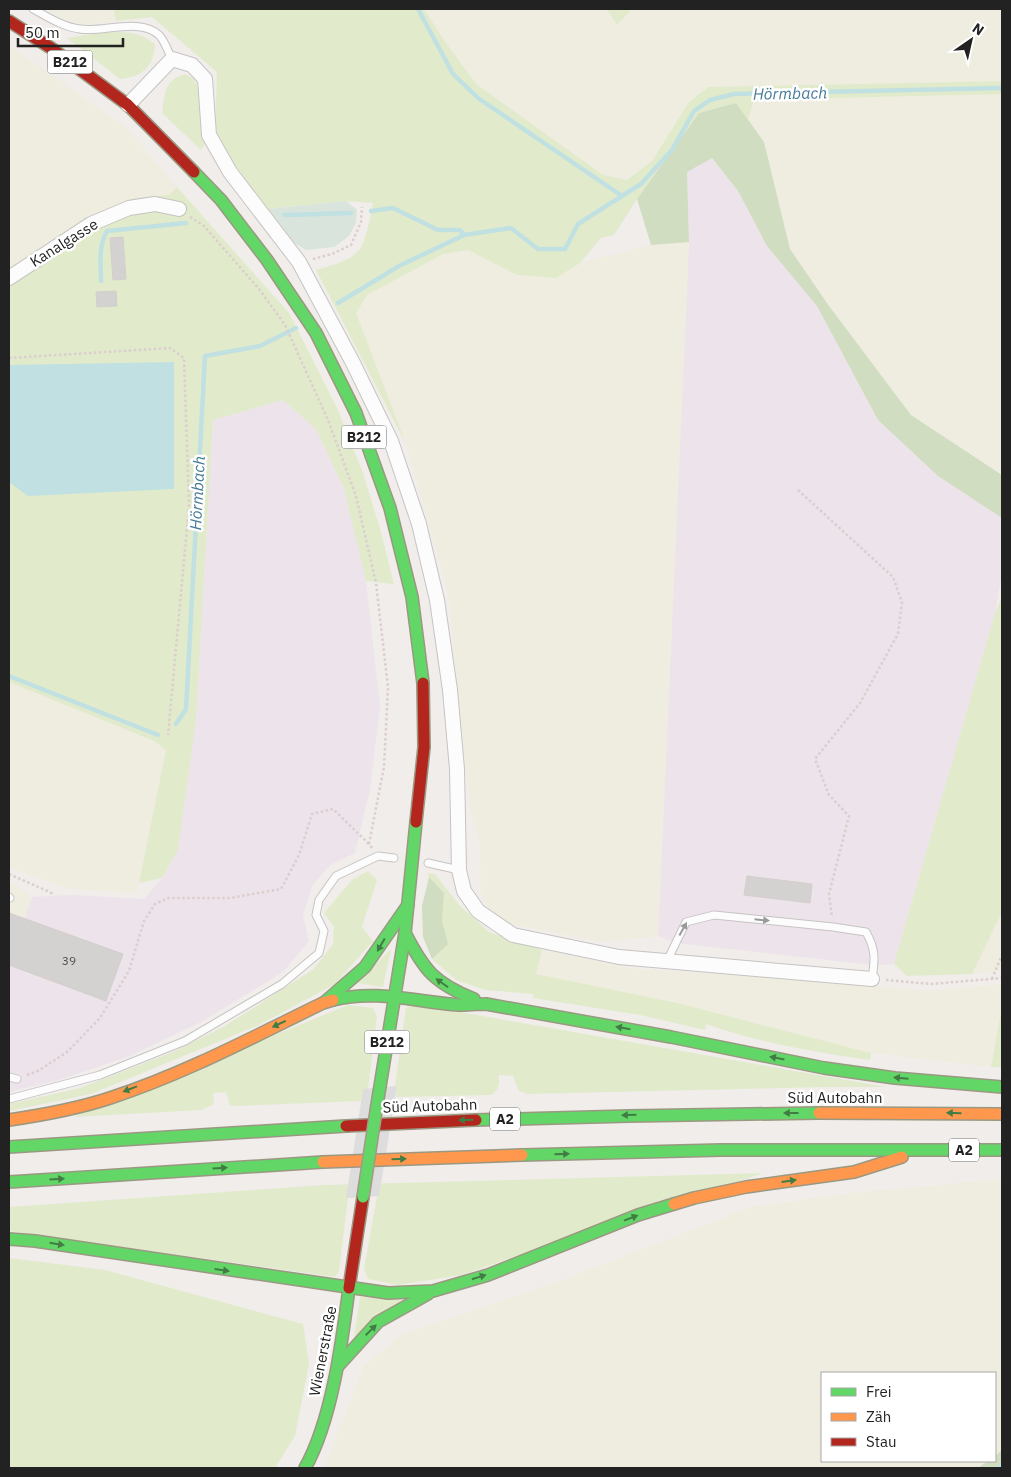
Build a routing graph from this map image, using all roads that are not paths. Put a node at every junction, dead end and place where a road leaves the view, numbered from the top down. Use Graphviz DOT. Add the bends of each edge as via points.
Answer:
graph roads {
  1 [pos="34,9"];
  2 [pos="9,22"];
  3 [pos="172,59"];
  4 [pos="128,105"];
  5 [pos="179,209"];
  6 [pos="9,278"];
  7 [pos="394,858"];
  8 [pos="428,863"];
  9 [pos="459,870"];
  10 [pos="408,905"];
  11 [pos="405,933"];
  12 [pos="667,961"];
  13 [pos="872,979"];
  14 [pos="395,996"];
  15 [pos="323,1003"];
  16 [pos="486,1004"];
  17 [pos="9,1077"];
  18 [pos="17,1079"];
  19 [pos="1002,1087"];
  20 [pos="9,1099"];
  21 [pos="1002,1114"];
  22 [pos="9,1120"];
  23 [pos="9,1146"];
  24 [pos="927,1149"];
  25 [pos="1002,1150"];
  26 [pos="9,1182"];
  27 [pos="9,1239"];
  28 [pos="349,1288"];
  29 [pos="433,1291"];
  30 [pos="338,1366"];
  31 [pos="305,1468"];
  1 -- 3 [label="lane" via="56,22 80,29 148,28 160,36"];
  2 -- 4 [label="main road, B212" via="51,48"];
  3 -- 4 [label="street"];
  3 -- 9 [label="street" via="192,65 205,80 209,135 230,172 299,262 391,441 420,524 436,600 450,690 457,769"];
  4 -- 10 [label="main road, B212" via="221,200 267,260 316,333 356,413 390,508 412,597 423,675 424,747"];
  5 -- 6 [label="street, Kanalgasse" via="155,204 129,208 91,224"];
  7 -- 20 [label="lane" via="378,856 336,876 319,900 316,915 324,931 319,953 282,984 185,1041 100,1075"];
  8 -- 9 [label="lane"];
  9 -- 12 [label="street" via="464,891 478,912 513,935 619,957"];
  10 -- 11 [label="main road, B212"];
  10 -- 15 [label="main road, one-way" via="365,968"];
  11 -- 14 [label="main road, B212"];
  16 -- 11 [label="main road, one-way" via="445,986 431,975"];
  12 -- 13 [label="street"];
  12 -- 13 [label="lane, one-way" via="686,922 714,916 866,932 874,946"];
  14 -- 15 [label="main road" via="346,997"];
  14 -- 16 [label="main road" via="460,1005"];
  14 -- 28 [label="main road, B212, bridge"];
  15 -- 22 [label="main road, one-way" via="195,1064 109,1098"];
  19 -- 16 [label="main road, one-way" via="824,1068"];
  17 -- 18 [label="lane"];
  21 -- 23 [label="main road, Süd Autobahn / A2, one-way" via="712,1113 449,1120"];
  24 -- 25 [label="main road, A2"];
  26 -- 24 [label="main road, A2, one-way" via="459,1156"];
  29 -- 24 [label="main road, one-way" via="488,1275 638,1216 694,1198 746,1187 854,1172"];
  27 -- 28 [label="main road, one-way"];
  28 -- 29 [label="main road" via="388,1293"];
  28 -- 30 [label="main road, Wienerstraße"];
  30 -- 29 [label="main road, one-way" via="378,1322"];
  30 -- 31 [label="main road, Wienerstraße" via="318,1440"];
}
